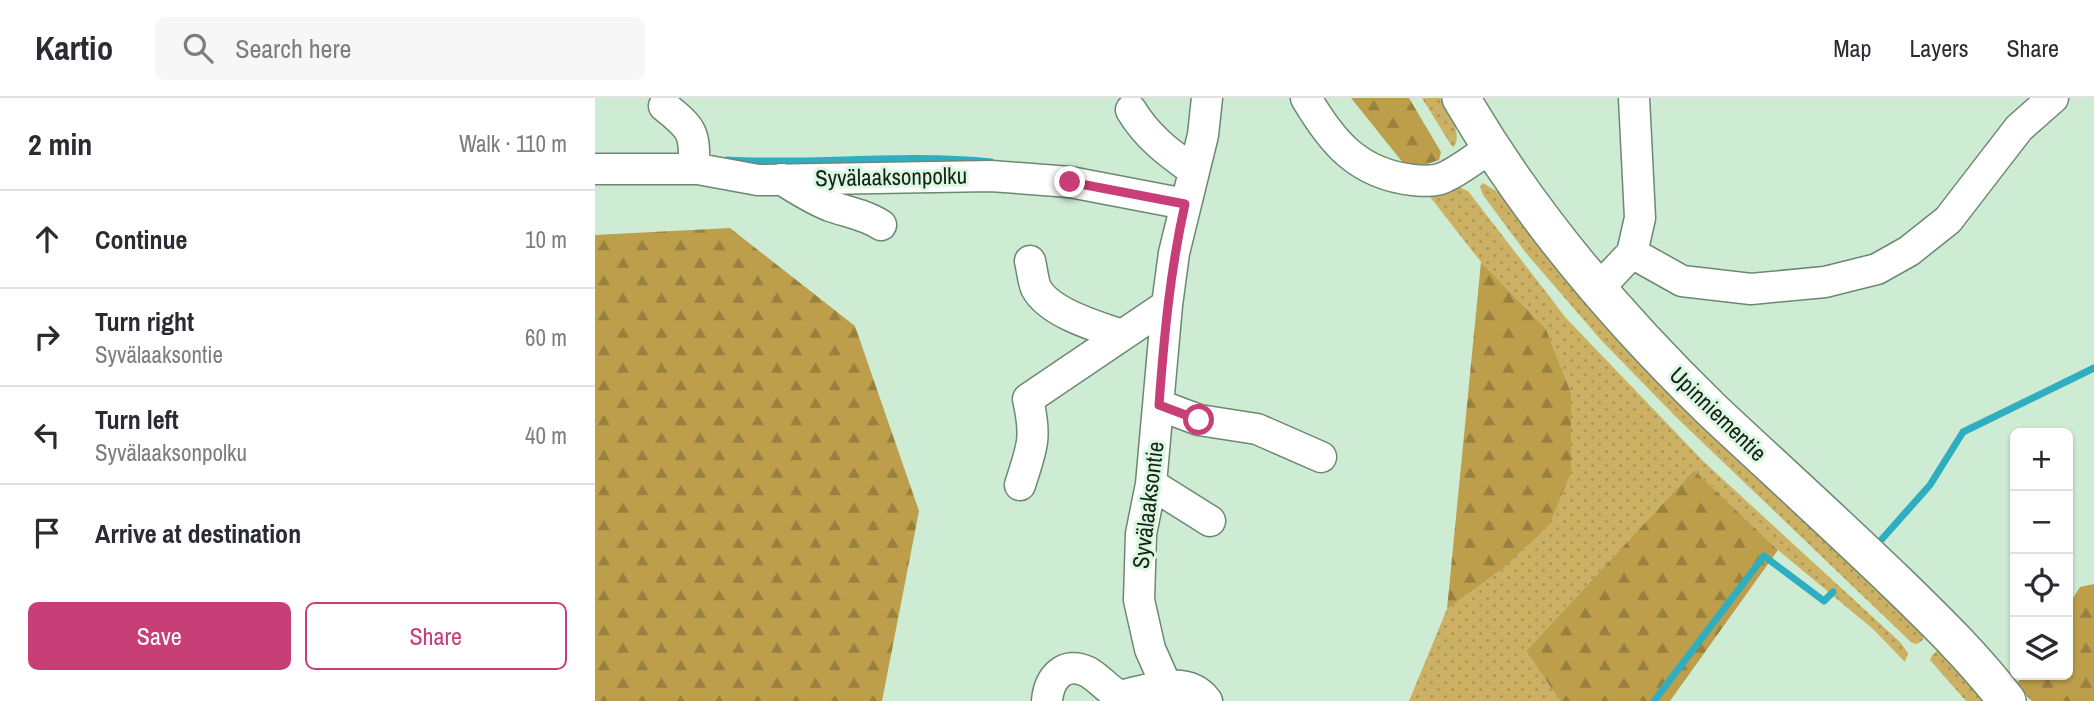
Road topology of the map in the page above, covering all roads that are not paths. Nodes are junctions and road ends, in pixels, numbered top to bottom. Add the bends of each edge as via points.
1 (1207, 98) edge
2 (1306, 98) edge
3 (1461, 98) edge
4 (1634, 98) edge
5 (2053, 98) edge
6 (664, 106) dead end
7 (1131, 110) dead end
8 (1490, 148) junction
9 (694, 169) junction
10 (595, 170) edge
11 (1194, 171) junction
12 (780, 179) junction
13 (1185, 204) junction
14 (881, 225) dead end
15 (1632, 253) junction
16 (1030, 261) dead end
17 (1597, 290) junction
18 (1167, 305) junction
19 (1122, 335) junction
20 (1159, 405) junction
21 (1321, 457) dead end
22 (1151, 484) junction
23 (1020, 485) dead end
24 (1210, 521) dead end
25 (1170, 694) edge
26 (1047, 701) edge
27 (1207, 701) edge
28 (2007, 701) edge

1 - 11 street, Syvälaaksontie
2 - 8 street via 1325,129 1347,152 1378,173 1423,181 1443,178
3 - 8 main road, Upinniementie
4 - 15 street via 1640,218
5 - 15 street via 2019,128 1948,220 1877,269 1825,282 1751,289 1682,281
6 - 9 street via 690,129 695,143
7 - 11 street via 1161,148
8 - 17 main road, Upinniementie
9 - 10 street, Syvälaaksonpolku
9 - 12 street, Syvälaaksonpolku via 758,180
11 - 13 street, Syvälaaksontie
12 - 13 street, Syvälaaksonpolku via 991,176 1070,182
12 - 14 street via 813,198
13 - 18 street, Syvälaaksontie
15 - 17 street
16 - 19 street via 1036,289 1054,306 1080,321
17 - 28 main road, Upinniementie via 1713,410 1943,628
18 - 19 street
18 - 20 street, Syvälaaksontie
19 - 23 street via 1028,399 1034,423 1033,449
20 - 21 street via 1199,420 1257,429
20 - 22 street, Syvälaaksontie
22 - 24 street
22 - 25 street, Syvälaaksontie via 1140,534 1139,600 1150,649
25 - 26 street via 1119,696 1086,671 1071,668 1054,678
25 - 27 street via 1184,685 1200,691

